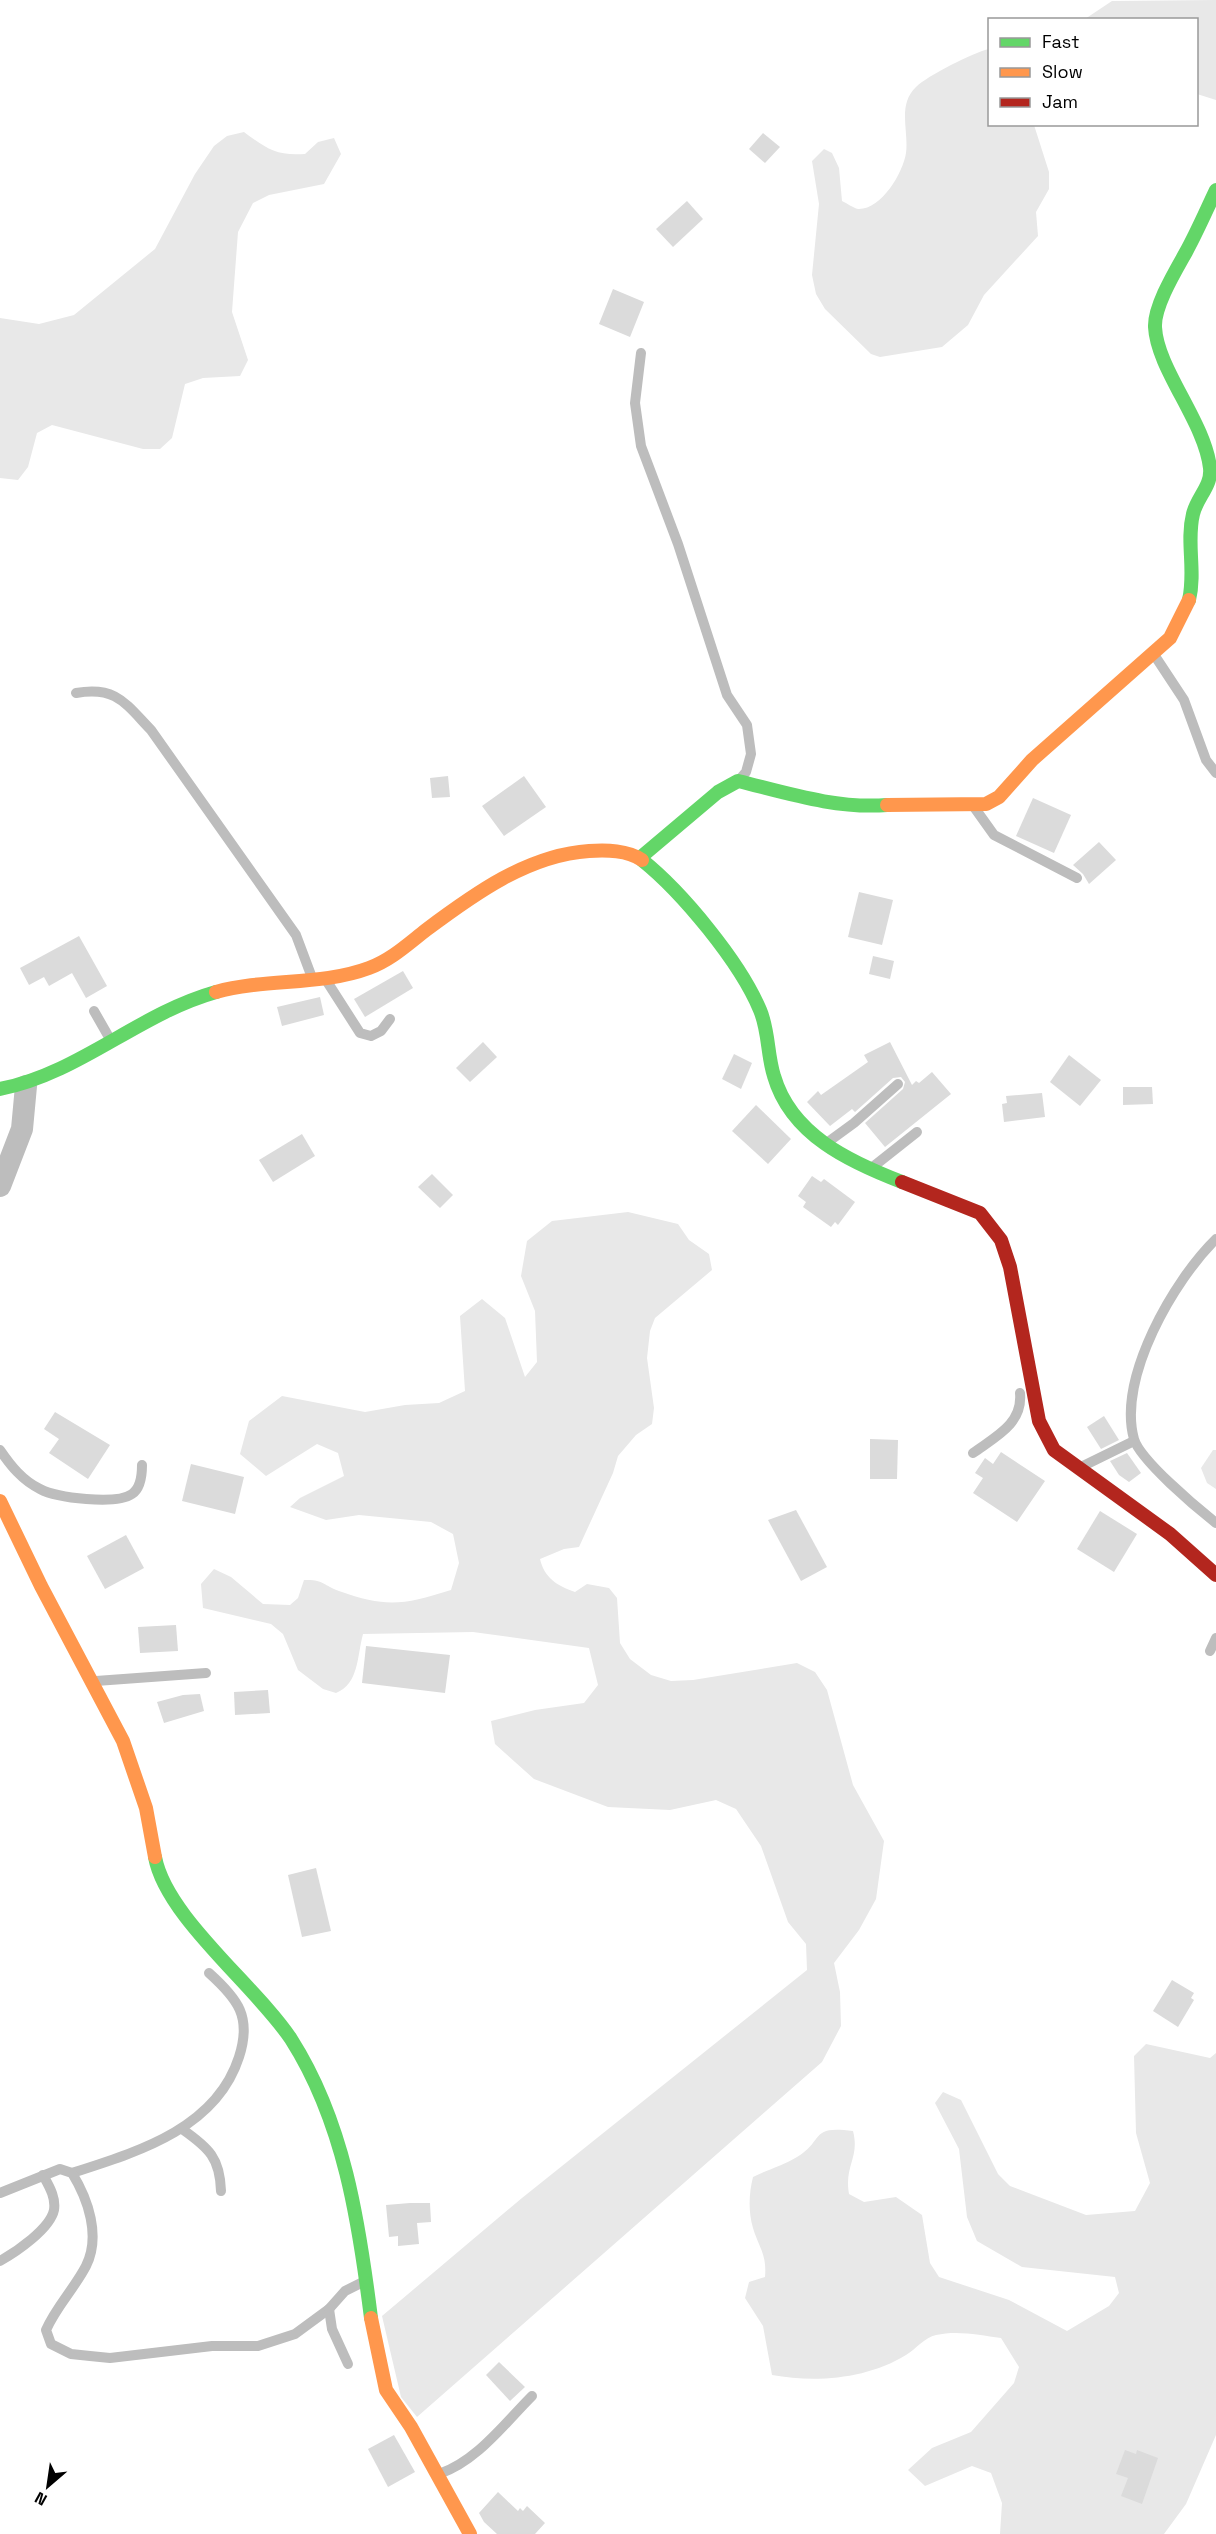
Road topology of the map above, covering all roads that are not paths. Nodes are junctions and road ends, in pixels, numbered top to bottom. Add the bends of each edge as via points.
1 (1216, 190) edge
2 (641, 353) dead end
3 (1153, 653) junction
4 (76, 693) dead end
5 (1216, 773) edge
6 (738, 781) junction
7 (972, 804) junction
8 (641, 857) junction
9 (1077, 878) dead end
10 (318, 978) junction
11 (94, 1011) dead end
12 (390, 1018) dead end
13 (112, 1042) junction
14 (898, 1084) dead end
15 (26, 1086) junction
16 (0, 1089) edge
17 (918, 1132) dead end
18 (822, 1143) junction
19 (871, 1168) junction
20 (0, 1186) edge
21 (1216, 1239) edge
22 (1018, 1305) junction
23 (1134, 1441) junction
24 (0, 1450) edge
25 (973, 1453) dead end
26 (142, 1465) dead end
27 (1077, 1469) junction
28 (0, 1502) edge
29 (1216, 1523) edge
30 (1216, 1575) edge
31 (1216, 1638) edge
32 (1210, 1651) dead end
33 (206, 1673) dead end
34 (93, 1681) junction
35 (209, 1974) dead end
36 (182, 2129) junction
37 (72, 2173) junction
38 (43, 2175) junction
39 (221, 2191) dead end
40 (0, 2193) edge
41 (0, 2261) edge
42 (366, 2280) junction
43 (329, 2309) junction
44 (348, 2364) dead end
45 (532, 2396) dead end
46 (436, 2475) junction
47 (470, 2534) edge

1 - 3 street via 1172,273 1155,326 1161,350 1198,429 1210,468 1208,486 1193,511 1189,534 1190,598 1170,638
2 - 6 lane via 635,403 641,446 727,695 747,725 751,754 747,772
3 - 5 lane via 1184,700 1206,760
3 - 7 street via 1032,760 999,797 986,804
4 - 10 lane via 107,691 151,730 296,935
6 - 7 street via 817,801 864,807
6 - 8 street via 718,792
7 - 9 lane via 994,835
8 - 10 street via 611,850 582,850 516,872 458,906 388,959 369,969
8 - 18 street via 706,923 751,993 762,1015 780,1093 793,1115
10 - 12 lane via 360,1033 371,1036 381,1031
10 - 13 street via 227,989 194,999
11 - 13 lane
13 - 15 street
14 - 18 lane via 831,1141
15 - 16 street
15 - 20 street via 22,1129
17 - 19 lane
18 - 19 street
19 - 22 street via 980,1214 1001,1240
21 - 23 lane via 1177,1289 1146,1342 1131,1419
22 - 25 lane via 1021,1403 1017,1417
22 - 27 street via 1039,1421 1054,1450
23 - 27 lane
23 - 29 lane via 1176,1490
24 - 26 lane via 11,1466 42,1490 75,1497 105,1500 134,1494 142,1479
27 - 30 street via 1170,1534
28 - 34 street
31 - 32 lane
33 - 34 lane
34 - 42 street via 126,1752 146,1808 164,1885 290,2038 318,2090 344,2163 360,2231
35 - 36 lane via 233,1995 244,2019 244,2043 234,2075 209,2107
36 - 37 lane via 153,2145
36 - 39 lane via 208,2150 220,2168
37 - 38 lane via 60,2169
37 - 43 lane via 90,2209 92,2240 87,2265 46,2330 51,2344 71,2354 110,2358 212,2346 258,2346 295,2334
38 - 40 lane
38 - 41 lane via 53,2193 54,2212 41,2231
42 - 43 lane via 345,2291
42 - 46 street via 386,2390
43 - 44 lane via 332,2329
45 - 46 lane via 458,2468
46 - 47 street

